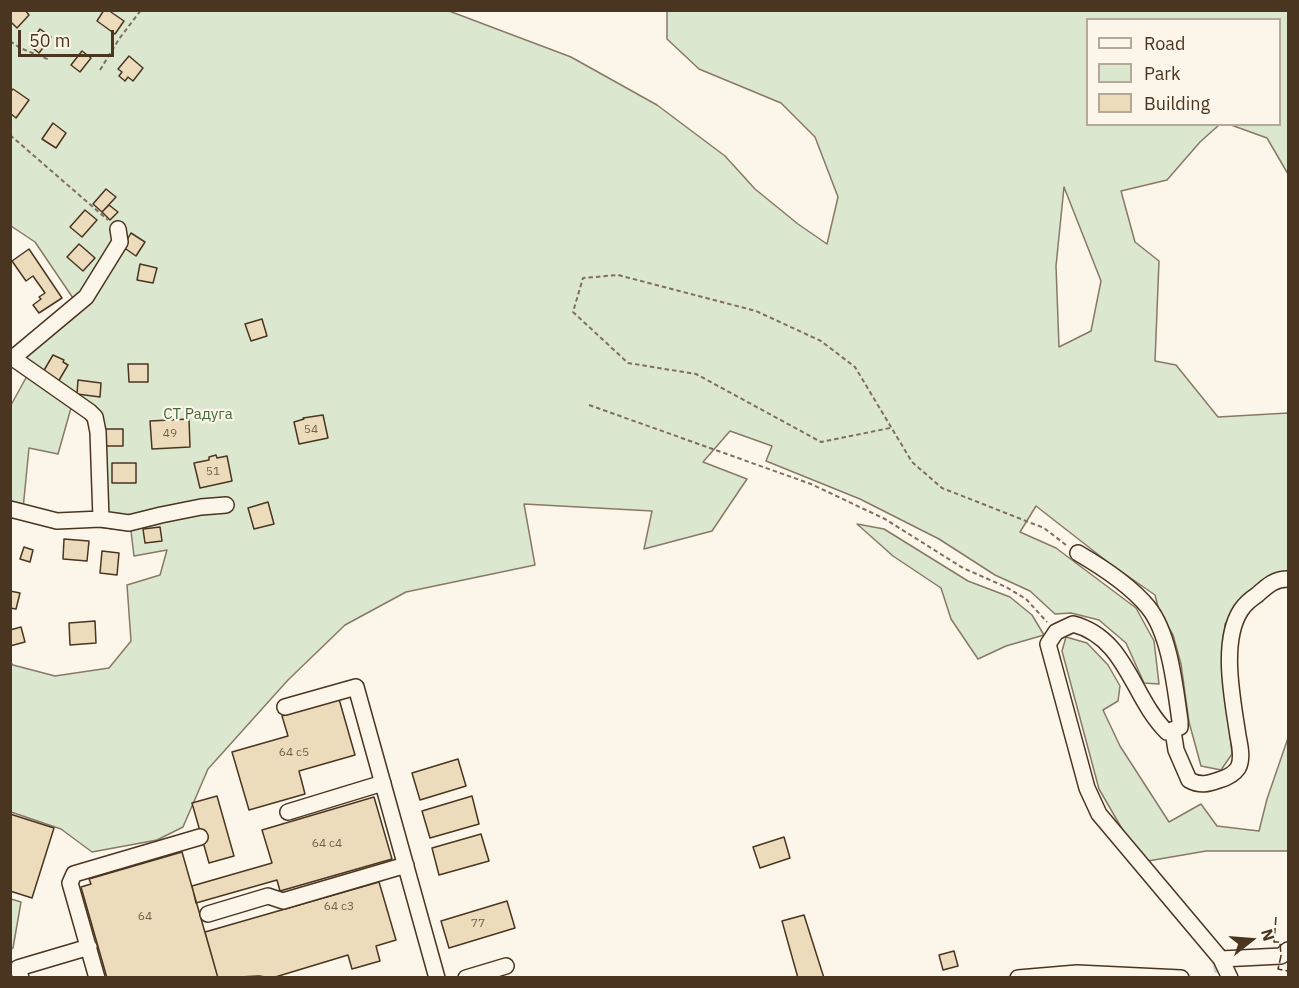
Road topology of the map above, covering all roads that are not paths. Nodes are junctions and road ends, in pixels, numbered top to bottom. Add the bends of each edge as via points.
1 (118, 229) road end
2 (12, 357) edge
3 (226, 505) dead end
4 (10, 509) edge
5 (101, 519) junction
6 (1078, 553) road end
7 (1288, 579) edge
8 (285, 707) dead end
9 (1173, 731) junction
10 (383, 783) junction
11 (288, 812) dead end
12 (200, 837) dead end
13 (406, 865) junction
14 (208, 914) dead end
15 (89, 947) junction
16 (1288, 950) edge
17 (1221, 959) junction
18 (506, 966) dead end
19 (94, 977) edge
20 (21, 978) edge
21 (437, 978) edge
22 (466, 978) edge
23 (1018, 978) edge
24 (1181, 978) edge
25 (1230, 978) edge

1 - 2 street via 120,242 86,297
2 - 5 street via 95,417
3 - 5 street via 129,524
4 - 5 street via 57,521
6 - 9 street via 1124,585 1148,607 1156,621 1174,676 1180,728
7 - 9 street via 1271,583 1248,602 1234,627 1229,650 1241,755 1238,768 1227,778 1196,784 1189,780 1176,750
8 - 10 street via 356,687
9 - 17 street via 1167,732 1158,723 1122,661 1088,628 1073,624 1056,632 1048,644 1087,788 1099,814
10 - 11 street
10 - 13 street
12 - 15 street via 74,874 70,883
13 - 14 street via 283,901 268,896
13 - 21 street
15 - 19 street
15 - 20 street via 18,968
16 - 17 street via 1281,956
17 - 25 street
18 - 22 street
23 - 24 street via 1077,973

